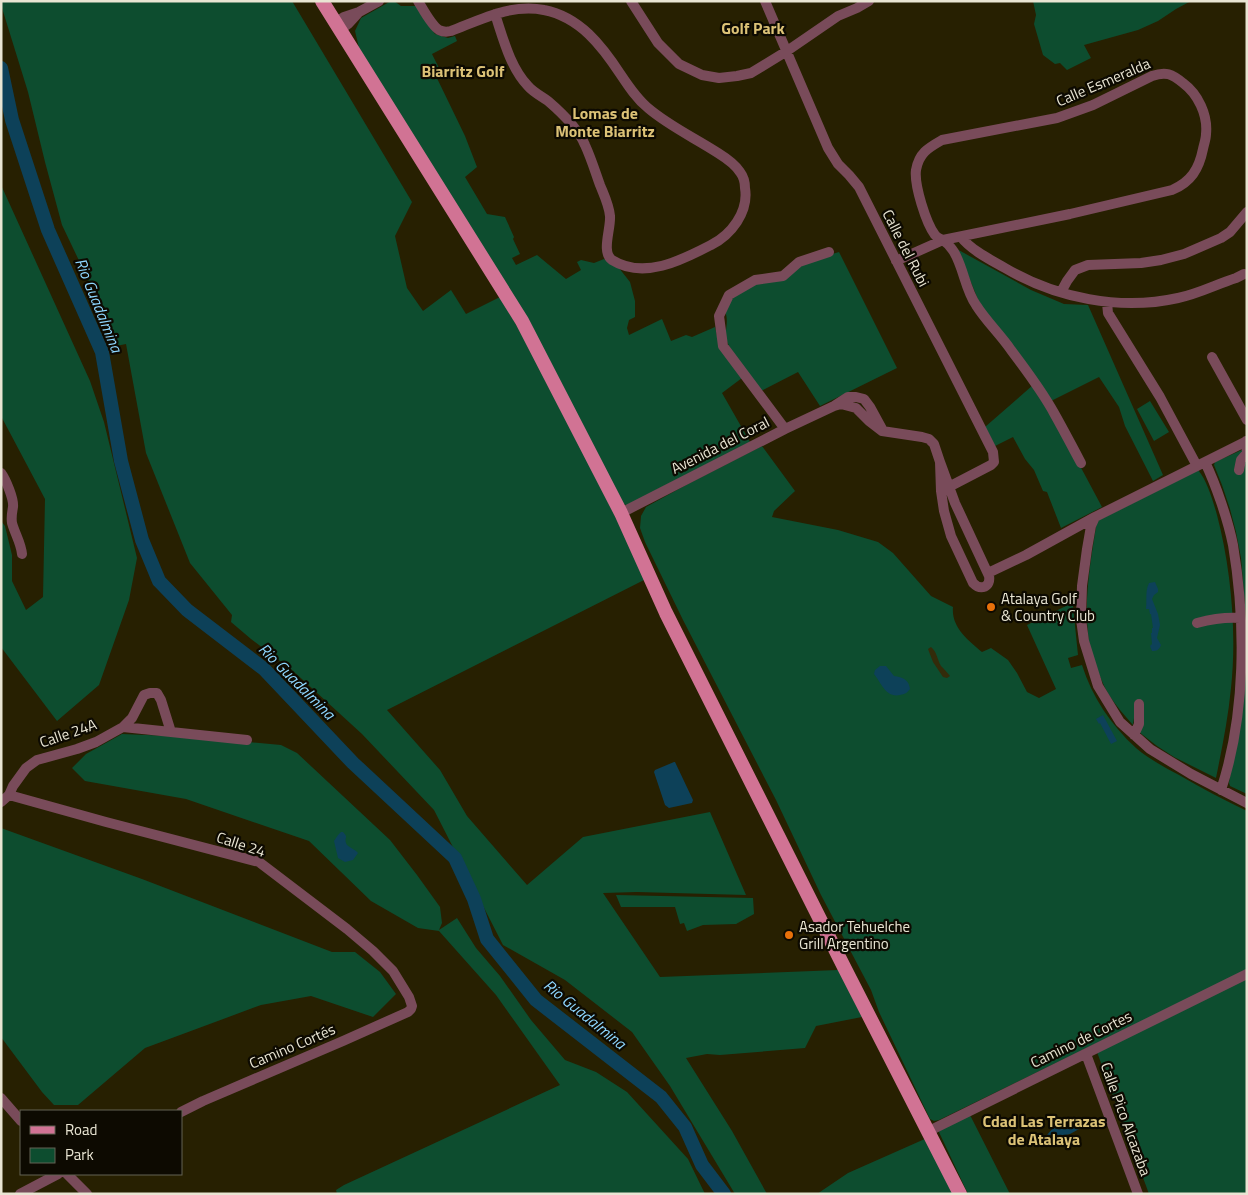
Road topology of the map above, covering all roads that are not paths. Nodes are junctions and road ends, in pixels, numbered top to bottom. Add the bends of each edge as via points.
1 (322, 1) edge
2 (379, 1) edge
3 (418, 1) edge
4 (631, 1) edge
5 (765, 1) edge
6 (869, 1) edge
7 (495, 14) junction
8 (338, 26) junction
9 (786, 51) junction
10 (1247, 212) edge
11 (961, 237) junction
12 (943, 240) junction
13 (829, 252) dead end
14 (896, 261) junction
15 (1246, 273) edge
16 (1061, 292) junction
17 (1107, 303) junction
18 (1212, 357) dead end
19 (1247, 420) edge
20 (785, 429) junction
21 (1246, 441) edge
22 (1081, 463) dead end
23 (1201, 464) junction
24 (1239, 470) dead end
25 (1, 473) edge
26 (945, 489) junction
27 (621, 513) junction
28 (1095, 517) junction
29 (22, 554) dead end
30 (988, 572) junction
31 (1240, 618) junction
32 (1197, 623) dead end
33 (1140, 704) dead end
34 (123, 727) junction
35 (171, 732) junction
36 (1134, 735) junction
37 (247, 740) dead end
38 (1221, 790) junction
39 (10, 795) junction
40 (1, 802) edge
41 (1247, 803) edge
42 (1247, 974) edge
43 (412, 1006) joint
44 (1086, 1054) junction
45 (1, 1098) edge
46 (182, 1112) edge
47 (20, 1120) edge
48 (929, 1131) junction
49 (56, 1175) edge
50 (68, 1175) edge
51 (20, 1194) edge
52 (87, 1194) edge
53 (960, 1194) edge
54 (1138, 1194) edge

1 - 8 main road
2 - 8 street via 359,12 348,24
3 - 7 street via 434,26 445,32
4 - 9 street via 665,50 679,64 702,75 719,78 751,73
5 - 9 street, Calle del Rubi
6 - 9 street via 838,16
7 - 7 street via 516,70 528,86 577,130 584,142 609,210 607,253 610,258 633,268 665,266 715,243 729,232 744,208 746,189 734,164 648,108 635,96 595,40 578,25 543,10 523,8
8 - 27 main road via 522,321
9 - 14 street, Calle del Rubi via 828,148 858,187
10 - 16 street via 1230,232 1184,254 1141,263 1088,265 1075,270
11 - 12 street, Calle Esmeralda
11 - 12 street, Calle Esmeralda via 1172,190 1187,182 1196,171 1206,133 1206,120 1197,97 1175,76 1159,73 1058,118 942,140 922,154 916,180 929,223 936,237
11 - 16 street via 984,256 1021,278
12 - 14 street, Calle Esmeralda
12 - 22 street via 956,255 975,304 1038,388
13 - 20 street via 799,262 783,276 755,280 729,295 720,316 723,346
14 - 26 street, Calle del Rubi via 992,452 994,462 988,467
15 - 17 street via 1179,298 1140,304
16 - 17 street
17 - 23 street via 1108,313
18 - 19 street
20 - 26 street, Avenida del Coral via 834,406 841,404 856,408 882,431 929,439 940,462
20 - 27 street, Avenida del Coral
21 - 23 street
21 - 24 street via 1246,453
23 - 28 street
23 - 31 street via 1210,473 1232,544
25 - 29 street via 12,497 12,521
26 - 30 street
26 - 30 street via 944,511 951,536 975,586 986,586 990,581
27 - 48 main road via 666,613
28 - 30 street
28 - 36 street via 1082,586 1084,640 1098,686 1120,722
31 - 32 street via 1226,617
31 - 38 street via 1242,663 1236,722
33 - 36 street via 1139,724
34 - 35 street
34 - 35 street, Calle 24A via 132,718 144,695 150,693 157,694 161,700
34 - 39 street, Calle 24A via 96,742 37,760 26,768
35 - 37 street
36 - 38 street via 1150,749
38 - 41 street
39 - 40 street
39 - 43 street, Calle 24 via 259,862 374,951 393,971
42 - 44 street, Camino de Cortes
43 - 46 street, Camino Cortés via 408,1012 345,1045
44 - 48 street, Camino de Cortes
44 - 54 street, Calle Pico Alcazaba
45 - 47 street
48 - 53 main road
49 - 51 street
50 - 52 street

